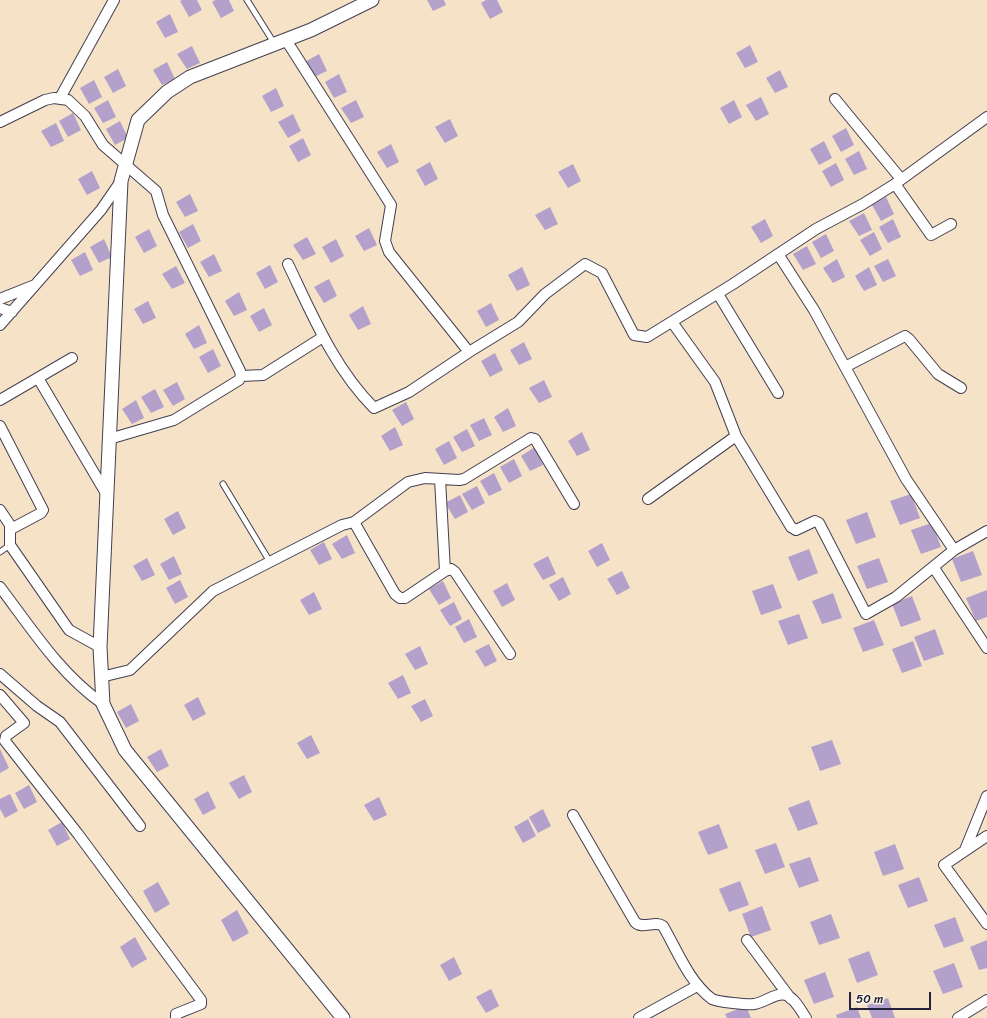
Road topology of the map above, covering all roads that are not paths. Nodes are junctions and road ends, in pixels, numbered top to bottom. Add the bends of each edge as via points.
1 (114, 0) edge
2 (247, 0) edge
3 (372, 0) edge
4 (280, 42) junction
5 (60, 98) junction
6 (835, 99) dead end
7 (987, 117) edge
8 (0, 122) edge
9 (126, 163) junction
10 (121, 181) junction
11 (898, 182) junction
12 (951, 224) dead end
13 (778, 254) junction
14 (288, 264) dead end
15 (36, 284) junction
16 (718, 294) junction
17 (0, 299) edge
18 (0, 308) edge
19 (12, 312) junction
20 (672, 322) junction
21 (0, 325) edge
22 (323, 337) junction
23 (469, 352) junction
24 (72, 358) dead end
25 (845, 367) junction
26 (241, 376) junction
27 (38, 378) junction
28 (961, 388) dead end
29 (778, 393) dead end
30 (0, 400) edge
31 (0, 426) edge
32 (736, 436) junction
33 (109, 439) junction
34 (440, 479) junction
35 (223, 484) dead end
36 (106, 495) junction
37 (648, 499) dead end
38 (574, 504) dead end
39 (0, 510) edge
40 (354, 522) junction
41 (11, 529) junction
42 (987, 531) edge
43 (10, 545) junction
44 (954, 550) junction
45 (0, 552) edge
46 (270, 562) junction
47 (934, 568) junction
48 (445, 571) junction
49 (0, 587) edge
50 (100, 647) junction
51 (987, 648) edge
52 (510, 654) dead end
53 (0, 675) edge
54 (101, 677) junction
55 (0, 695) edge
56 (103, 704) junction
57 (987, 796) edge
58 (573, 815) dead end
59 (140, 826) dead end
60 (987, 836) edge
61 (965, 850) junction
62 (987, 924) edge
63 (747, 940) dead end
64 (697, 986) junction
65 (792, 999) junction
66 (987, 1000) edge
67 (176, 1018) edge
68 (343, 1018) edge
69 (639, 1018) edge
70 (806, 1018) edge
71 (958, 1018) edge

1 - 5 street
2 - 4 lane
3 - 4 street
4 - 9 street via 190,77 168,92 138,120
4 - 23 street via 391,205 385,240 389,252
5 - 8 street via 46,100
5 - 9 street via 68,100 77,108 100,141
6 - 11 street
7 - 11 street
9 - 10 street
9 - 26 street via 156,190 163,215
10 - 15 street via 101,210
10 - 33 street
11 - 12 street via 931,235
11 - 13 street via 863,204 816,228
13 - 16 street
13 - 25 street via 814,310
14 - 22 street
15 - 17 street
15 - 19 street
16 - 20 street
16 - 29 street
18 - 19 street
19 - 21 street
20 - 23 street via 647,337 634,334 602,273 585,264 545,294 518,322
20 - 32 street via 715,382
22 - 23 street via 361,395 374,408 409,392
22 - 26 street via 263,375
24 - 27 street
25 - 28 street via 905,336 938,374
25 - 44 street via 906,479
26 - 33 street via 239,380 181,417
27 - 30 street
27 - 36 street
31 - 41 street via 43,510
32 - 37 street
32 - 47 street via 793,530 815,521 819,523 866,614 896,597
33 - 36 street
34 - 38 street via 464,479 526,440 535,439
34 - 40 street via 417,479 408,482
34 - 48 street
35 - 46 lane
36 - 50 street
39 - 41 street
40 - 46 street via 342,525
40 - 48 street via 395,594 400,598 405,598
41 - 43 street
42 - 44 street
43 - 45 lane
43 - 50 street via 69,630
44 - 47 street
46 - 54 street via 213,591 130,670
47 - 51 street
48 - 52 street via 451,569 456,572
49 - 56 street via 46,649 74,681 82,690
50 - 54 street
53 - 59 street via 60,722
54 - 56 street
55 - 67 street via 24,723 6,736 5,741 78,834 201,1000 201,1004 176,1014
56 - 68 street via 124,750
57 - 61 street
58 - 64 street via 635,922 640,926 660,923 664,926
60 - 61 street
61 - 62 street via 946,863 944,868
63 - 65 street
64 - 65 street via 713,999 722,1002 753,1005 778,995
64 - 69 street
65 - 70 street
66 - 71 street

